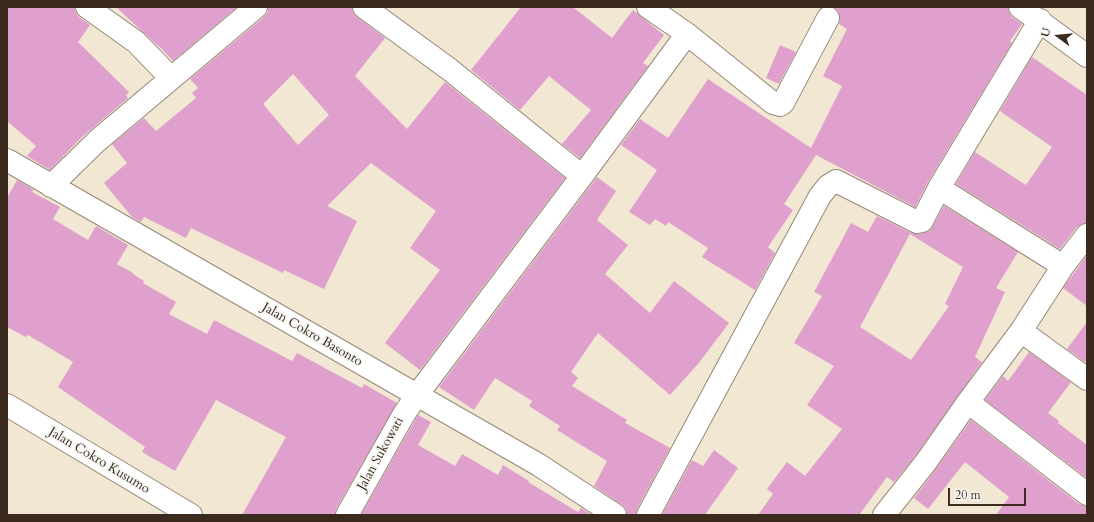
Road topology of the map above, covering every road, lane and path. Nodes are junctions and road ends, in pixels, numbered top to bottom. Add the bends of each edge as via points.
1 (87, 7) edge
2 (256, 7) edge
3 (364, 7) edge
4 (648, 7) edge
5 (1020, 7) edge
6 (828, 18) dead end
7 (1040, 20) junction
8 (687, 34) junction
9 (1087, 56) edge
10 (171, 78) junction
11 (7, 160) edge
12 (582, 176) junction
13 (51, 186) junction
14 (939, 188) junction
15 (1087, 235) edge
16 (1063, 266) junction
17 (1021, 331) junction
18 (1087, 379) edge
19 (417, 395) junction
20 (968, 402) junction
21 (7, 405) edge
22 (1087, 494) edge
23 (191, 515) edge
24 (347, 515) edge
25 (614, 515) edge
26 (648, 515) edge
27 (884, 515) edge

1 - 10 street via 136,42
2 - 10 street
3 - 12 street via 449,69
4 - 8 street
5 - 7 street
6 - 8 street via 780,105 773,103
7 - 9 street
7 - 14 street
8 - 12 street, Jalan Sukowati
10 - 13 street via 97,141
11 - 13 street, Jalan Cokro Basonto
12 - 19 street, Jalan Sukowati
13 - 19 street, Jalan Cokro Basonto
14 - 16 street
14 - 26 street via 922,221 917,222 836,181 828,186 820,196
15 - 16 street
16 - 17 street
17 - 18 street
17 - 20 street
19 - 24 street, Jalan Sukowati
19 - 25 street, Jalan Cokro Basonto via 539,465
20 - 22 street
20 - 27 street via 926,462
21 - 23 street, Jalan Cokro Kusumo

